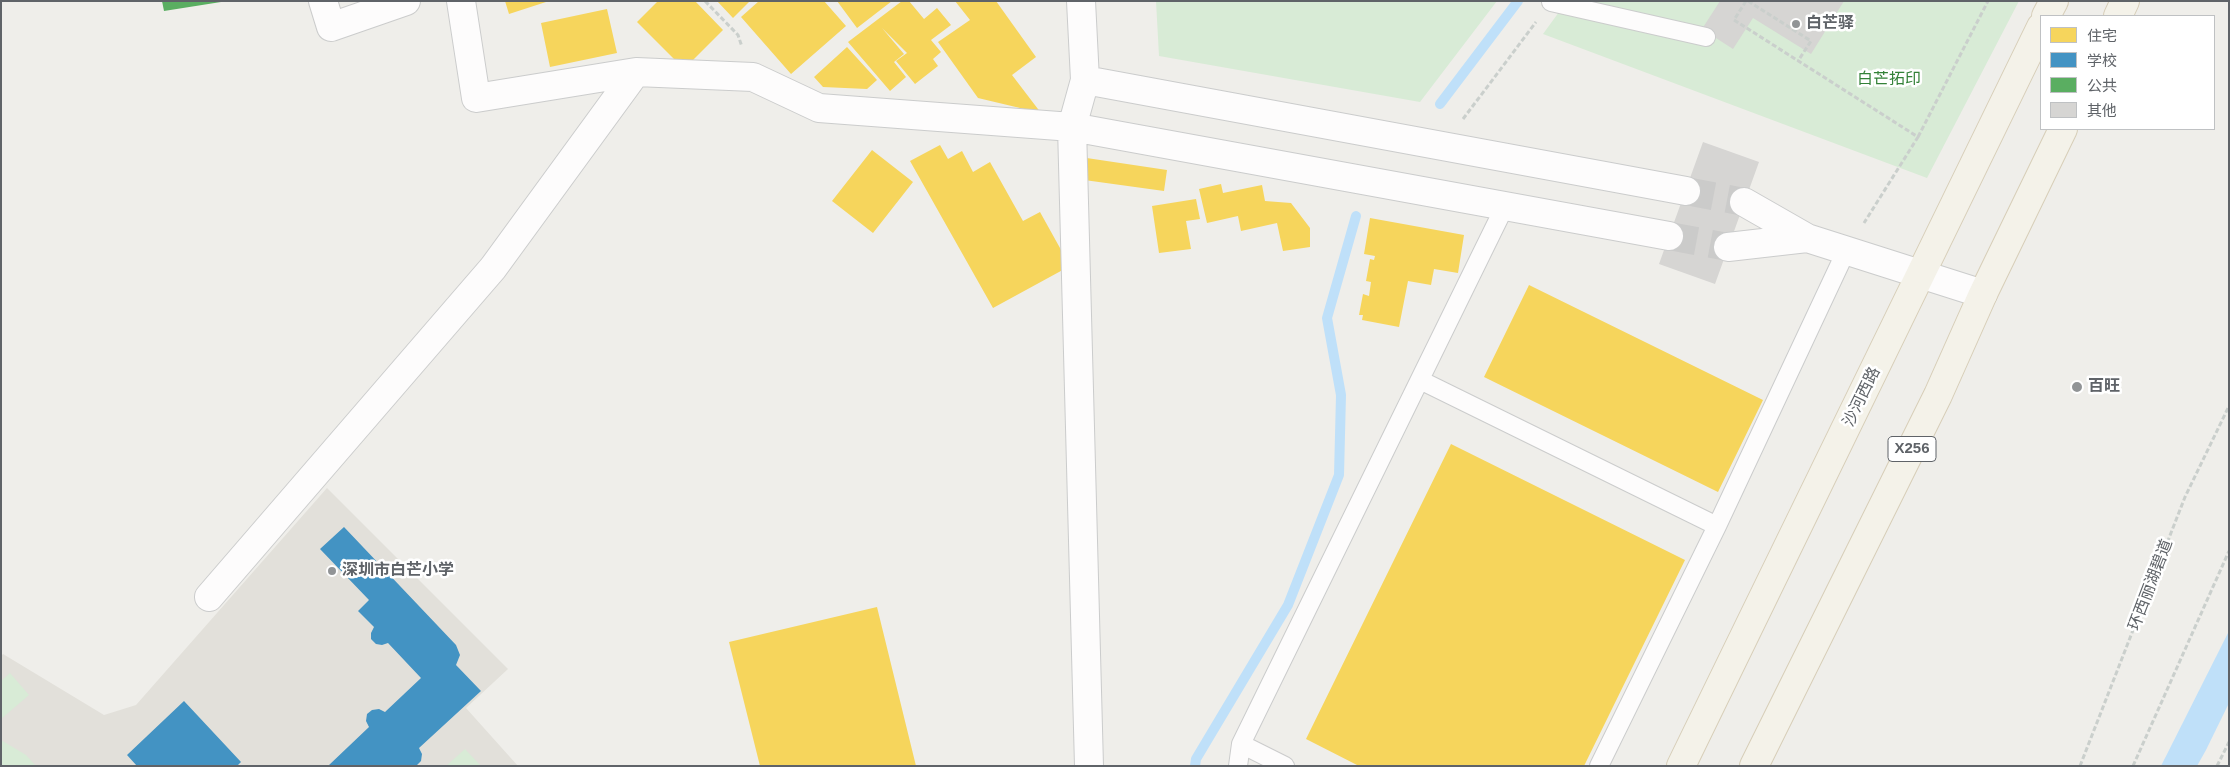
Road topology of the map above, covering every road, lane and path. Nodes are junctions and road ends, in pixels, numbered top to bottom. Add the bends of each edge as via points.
1 (323, 1) edge
2 (406, 1) edge
3 (461, 1) edge
4 (705, 1) edge
5 (1081, 1) edge
6 (1747, 1) edge
7 (1988, 1) edge
8 (2054, 1) edge
9 (2125, 1) edge
10 (1551, 2) edge
11 (2047, 15) edge
12 (2118, 15) edge
13 (2040, 29) edge
14 (1706, 37) dead end
15 (1798, 61) junction
16 (636, 72) junction
17 (753, 77) junction
18 (1085, 80) junction
19 (1072, 127) junction
20 (2063, 130) edge
21 (1918, 138) junction
22 (1442, 146) junction
23 (1686, 191) tunnel mouth
24 (1744, 202) tunnel mouth
25 (1505, 206) junction
26 (1669, 236) tunnel mouth
27 (1807, 238) junction
28 (1728, 247) tunnel mouth
29 (1847, 249) junction
30 (1922, 274) junction
31 (1983, 294) junction
32 (1420, 380) junction
33 (2229, 406) edge
34 (1717, 526) junction
35 (2229, 551) edge
36 (209, 597) dead end
37 (2229, 742) edge
38 (1241, 744) junction
39 (1089, 766) edge
40 (1238, 766) edge
41 (1285, 766) edge
42 (1599, 766) edge
43 (1681, 766) edge
44 (1754, 766) edge
45 (2080, 766) edge
46 (2132, 766) edge
47 (2217, 766) edge

1 - 2 street via 331,27
3 - 16 street via 476,98
4 - 17 path via 738,35
5 - 18 street
6 - 15 path via 1734,20
6 - 15 path via 1811,41
7 - 21 path
8 - 11 main road
9 - 12 main road
10 - 14 lane
10 - 22 path
13 - 30 main road, 沙河西路
15 - 21 path
16 - 17 street
16 - 36 street via 493,268
17 - 19 street via 819,108
18 - 19 street
18 - 22 street
19 - 25 street
19 - 39 street
20 - 31 main road, X256
21 - 29 path
22 - 23 street
24 - 27 street
25 - 26 street
25 - 32 lane
27 - 28 street
27 - 29 street
29 - 30 street
29 - 34 lane
30 - 31 street
30 - 43 main road, 沙河西路
31 - 44 main road, X256 via 1938,395
32 - 34 lane
32 - 38 lane
33 - 45 path, 环西丽湖碧道 via 2185,497
34 - 42 lane
35 - 46 path
37 - 47 path
38 - 40 lane
38 - 41 lane

